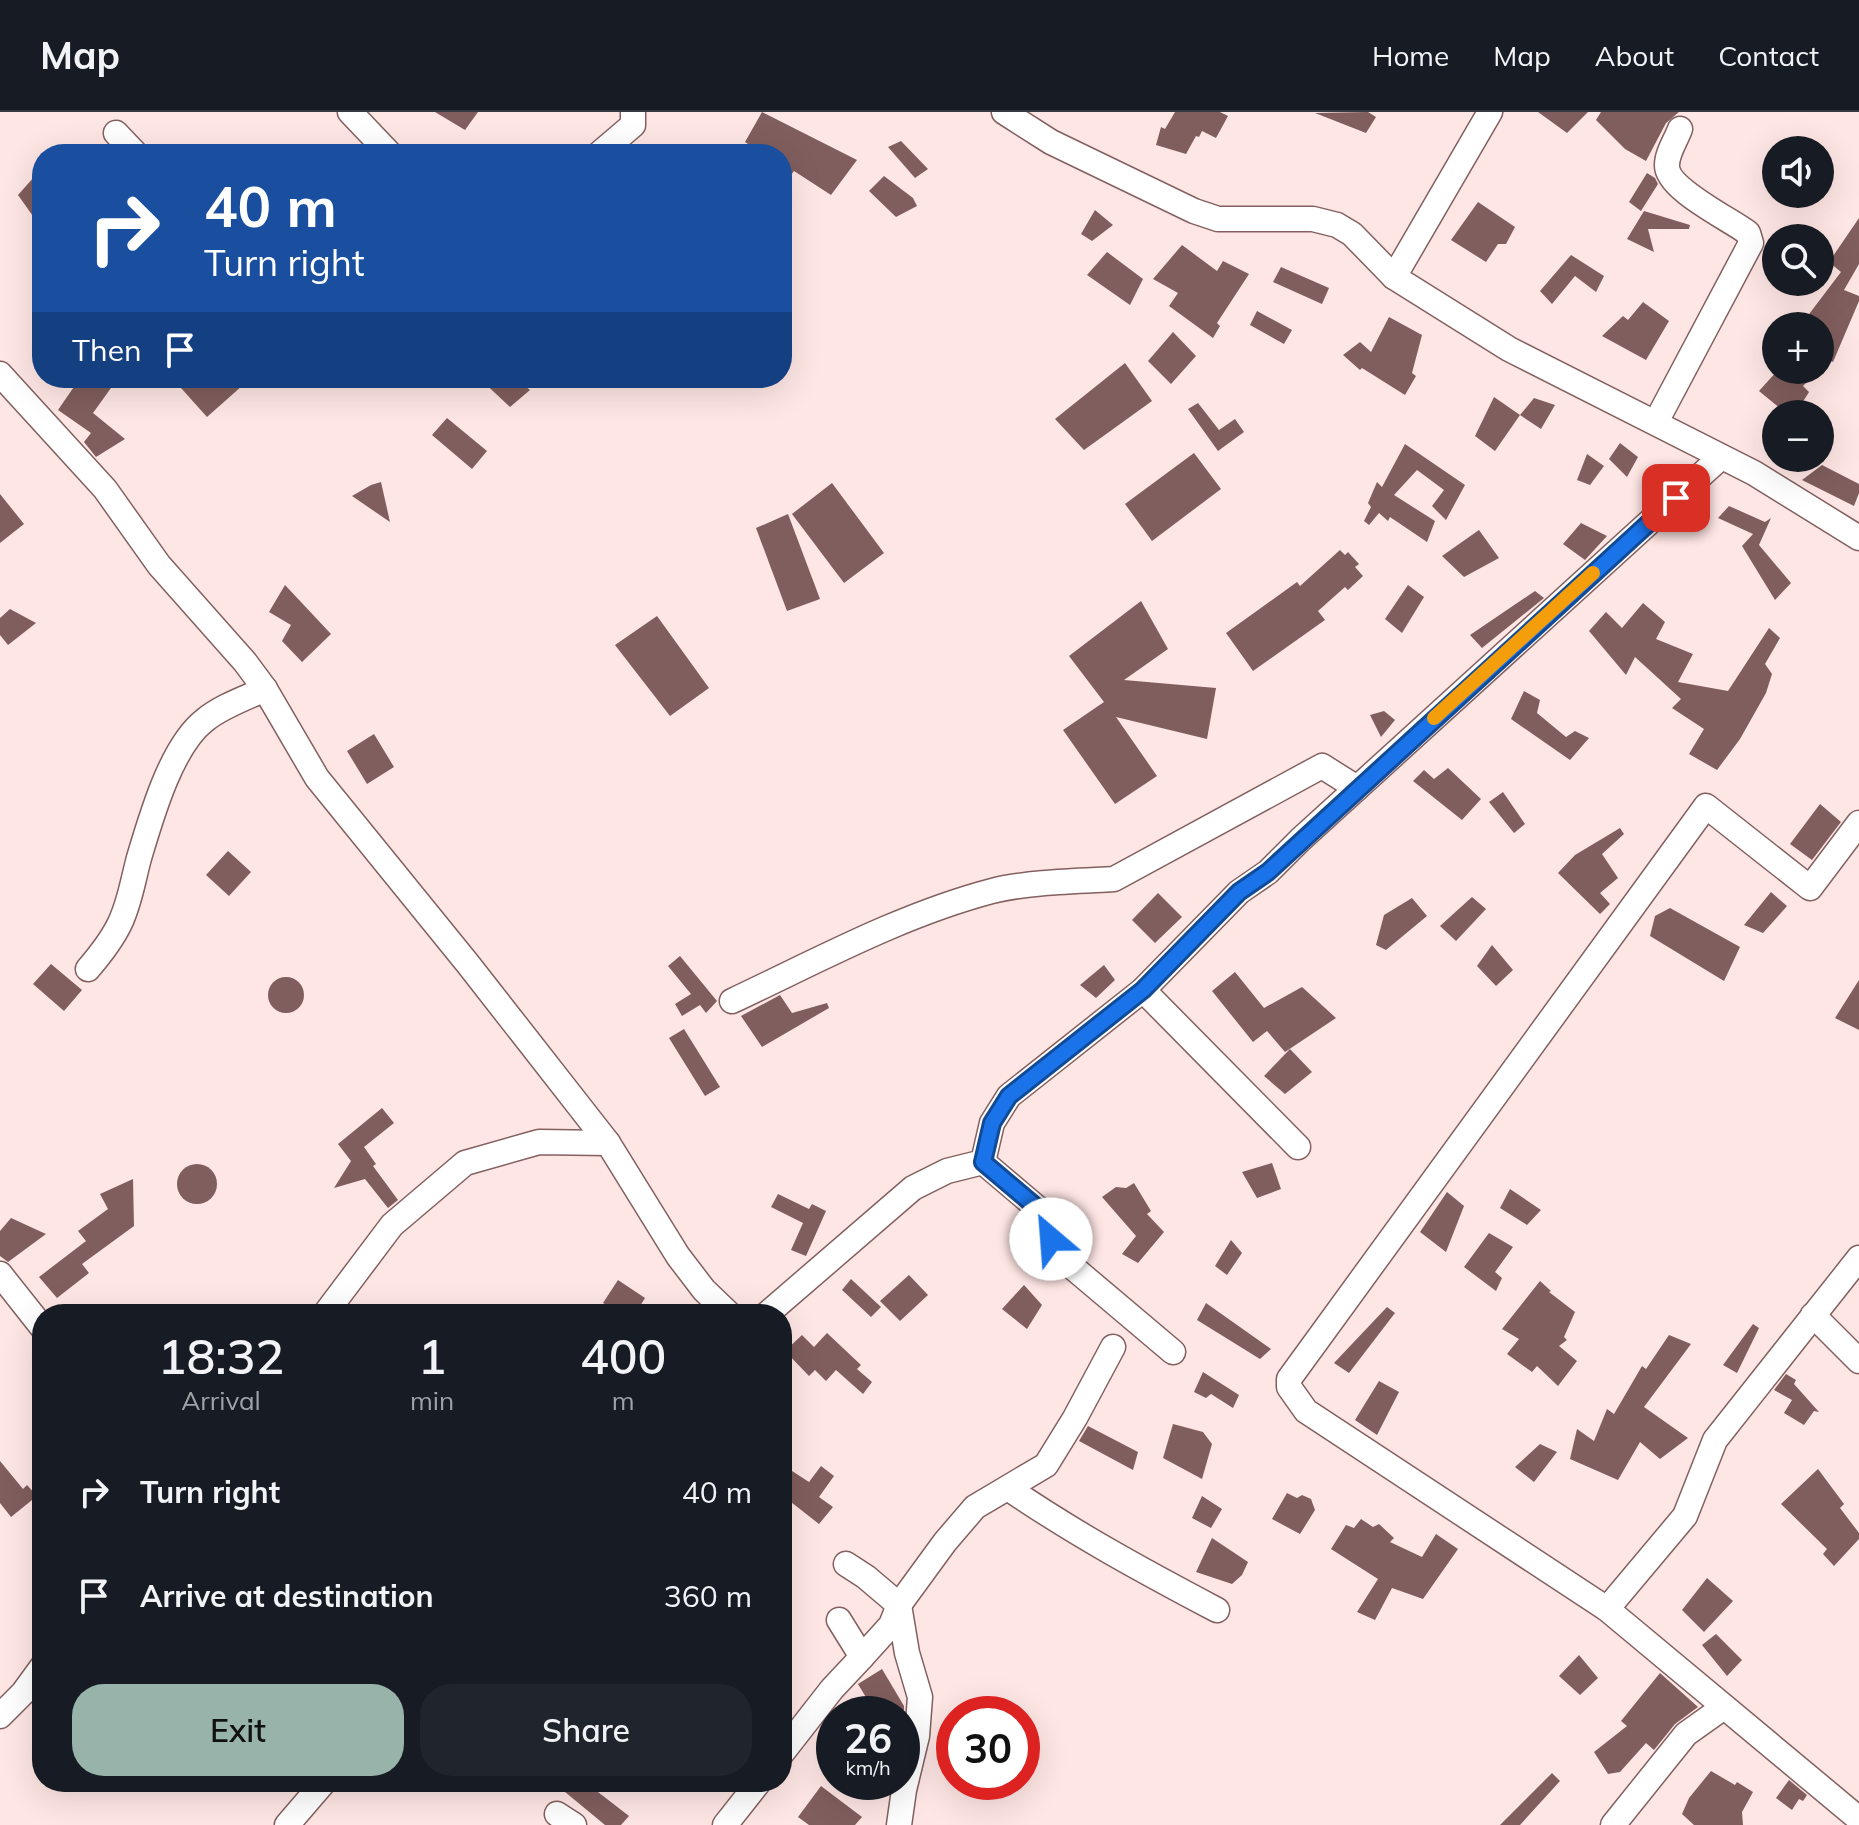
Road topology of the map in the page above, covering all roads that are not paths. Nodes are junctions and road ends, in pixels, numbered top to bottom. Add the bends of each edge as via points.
1 (350, 112) edge
2 (633, 112) edge
3 (1004, 112) edge
4 (1490, 112) edge
5 (1680, 129) dead end
6 (116, 133) dead end
7 (126, 144) edge
8 (380, 144) edge
9 (611, 144) edge
10 (1394, 277) junction
11 (0, 374) edge
12 (1656, 422) junction
13 (1721, 457) junction
14 (1859, 538) edge
15 (265, 689) junction
16 (1357, 788) junction
17 (1859, 823) edge
18 (88, 969) dead end
19 (1143, 990) junction
20 (732, 1001) dead end
21 (608, 1143) junction
22 (1298, 1147) dead end
23 (983, 1162) junction
24 (1859, 1258) edge
25 (0, 1274) edge
26 (333, 1304) edge
27 (719, 1304) edge
28 (779, 1304) edge
29 (32, 1314) edge
30 (1813, 1315) junction
31 (1113, 1347) dead end
32 (1173, 1352) dead end
33 (1859, 1361) edge
34 (1008, 1488) junction
35 (846, 1564) dead end
36 (899, 1605) junction
37 (1607, 1609) junction
38 (1217, 1610) dead end
39 (839, 1620) dead end
40 (862, 1657) junction
41 (32, 1681) edge
42 (1724, 1707) junction
43 (0, 1716) edge
44 (792, 1740) edge
45 (315, 1792) edge
46 (751, 1792) edge
47 (1859, 1819) edge
48 (287, 1825) edge
49 (725, 1825) edge
50 (899, 1825) edge
51 (1613, 1825) edge

1 - 8 street
2 - 9 street via 633,125
3 - 10 street via 1051,142 1194,211 1218,219 1313,219 1337,225
4 - 10 street
5 - 12 street via 1666,167 1669,175 1688,194 1748,233 1751,243
6 - 7 street
10 - 12 street via 1509,349
11 - 15 street via 105,489 151,554
12 - 13 street
13 - 14 street
13 - 16 street
15 - 18 street via 206,718 191,733 164,786 121,922
15 - 21 street via 317,778
16 - 19 street via 1268,872 1239,892
16 - 20 street via 1322,766 1114,879 994,890 886,928
17 - 37 street via 1810,888 1706,806 1289,1379 1306,1411
19 - 22 street
19 - 23 street via 1009,1096 992,1123
21 - 26 street via 539,1142 465,1163 392,1225
21 - 27 street via 678,1256
23 - 28 street via 947,1171 913,1188
23 - 32 street via 1042,1212 1051,1239 1070,1265
24 - 30 street
25 - 29 street
30 - 33 street
30 - 37 street via 1715,1440 1685,1516
31 - 34 street via 1046,1465
34 - 36 street via 975,1507
34 - 38 street via 1097,1545
35 - 36 street
36 - 40 street via 891,1625
36 - 50 street via 920,1697
37 - 42 street
39 - 40 street
40 - 44 street
41 - 43 street
42 - 47 street
42 - 51 street via 1686,1734
45 - 48 street
46 - 49 street

